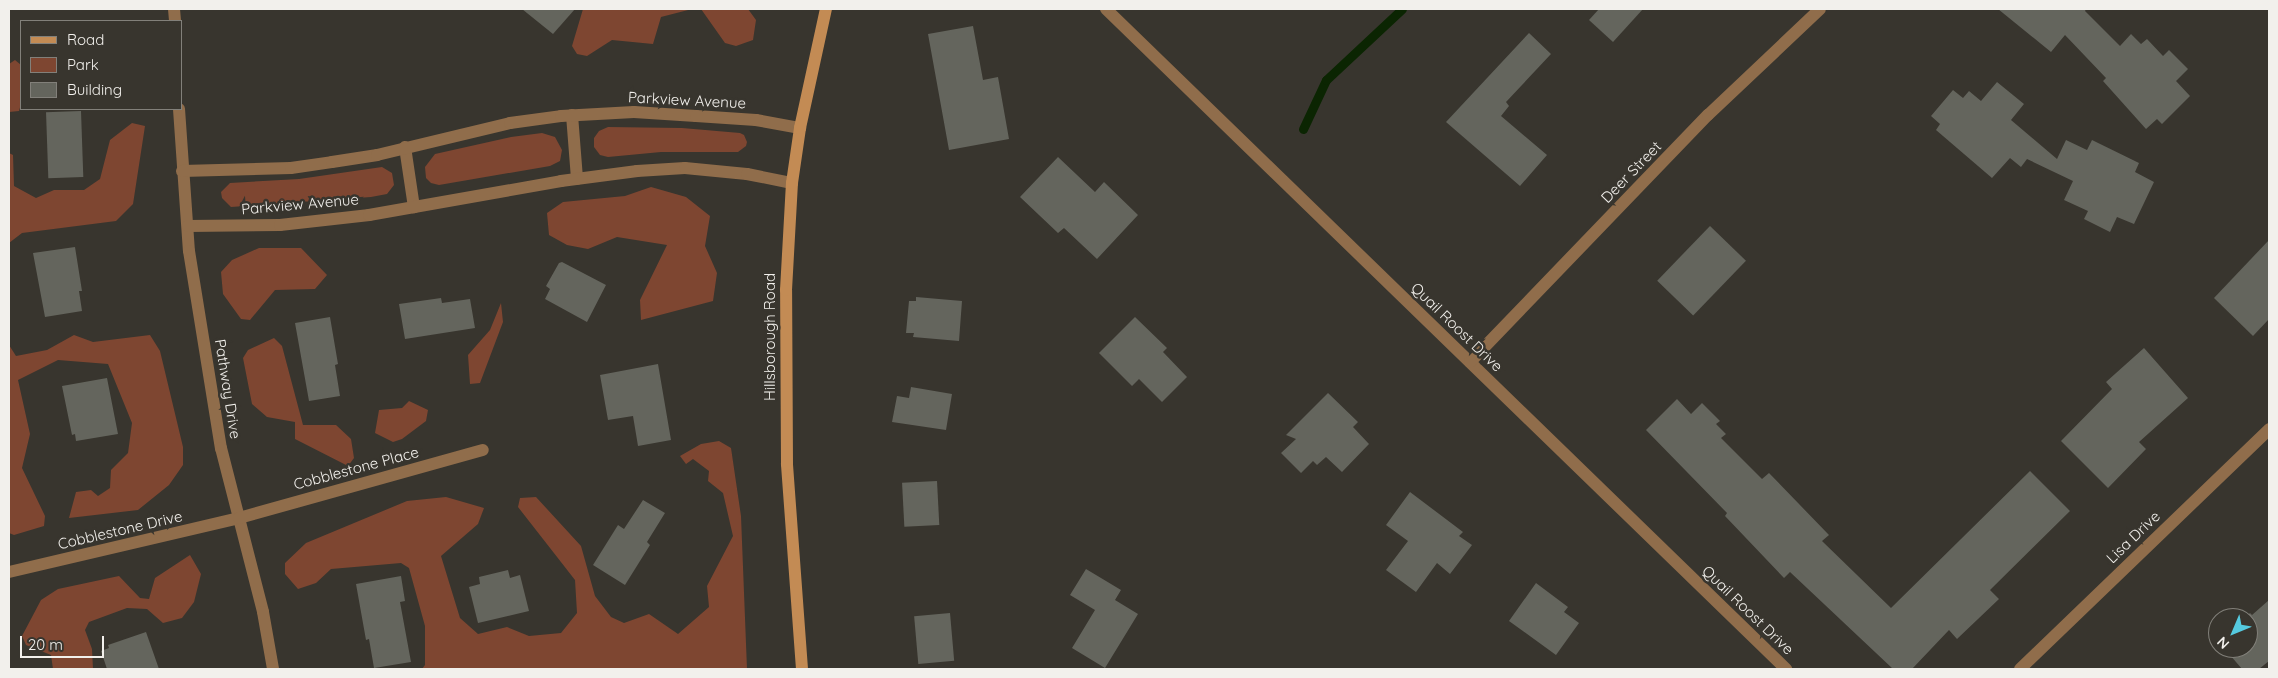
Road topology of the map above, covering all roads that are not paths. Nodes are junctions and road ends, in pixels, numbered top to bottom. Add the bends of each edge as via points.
1 (826, 9) edge
2 (1106, 9) edge
3 (1820, 9) edge
4 (179, 110) edge
5 (572, 115) junction
6 (800, 128) junction
7 (405, 148) junction
8 (182, 171) junction
9 (577, 179) junction
10 (792, 183) junction
11 (414, 207) junction
12 (188, 226) junction
13 (1470, 362) junction
14 (2269, 429) edge
15 (483, 450) dead end
16 (239, 518) junction
17 (9, 572) edge
18 (273, 669) edge
19 (802, 669) edge
20 (1786, 669) edge
21 (2020, 669) edge

1 - 6 main road, Hillsborough Road
2 - 13 street, Quail Roost Drive
3 - 13 street, Deer Street via 1708,115
4 - 8 street, Pathway Drive
5 - 6 street, Parkview Avenue via 634,112 756,120
5 - 7 street, Parkview Avenue via 510,123
5 - 9 street
6 - 10 main road, Hillsborough Road
7 - 8 street, Parkview Avenue via 291,168
7 - 11 street
8 - 12 street, Pathway Drive
9 - 10 street, Parkview Avenue via 685,168 747,174
9 - 11 street, Parkview Avenue
10 - 19 main road, Hillsborough Road via 785,372 787,464
11 - 12 street, Parkview Avenue via 280,225
12 - 16 street, Pathway Drive via 189,251 221,448
13 - 20 street, Quail Roost Drive
14 - 21 street, Lisa Drive
15 - 16 street, Cobblestone Place
16 - 17 street, Cobblestone Drive
16 - 18 street, Pathway Drive via 263,612

